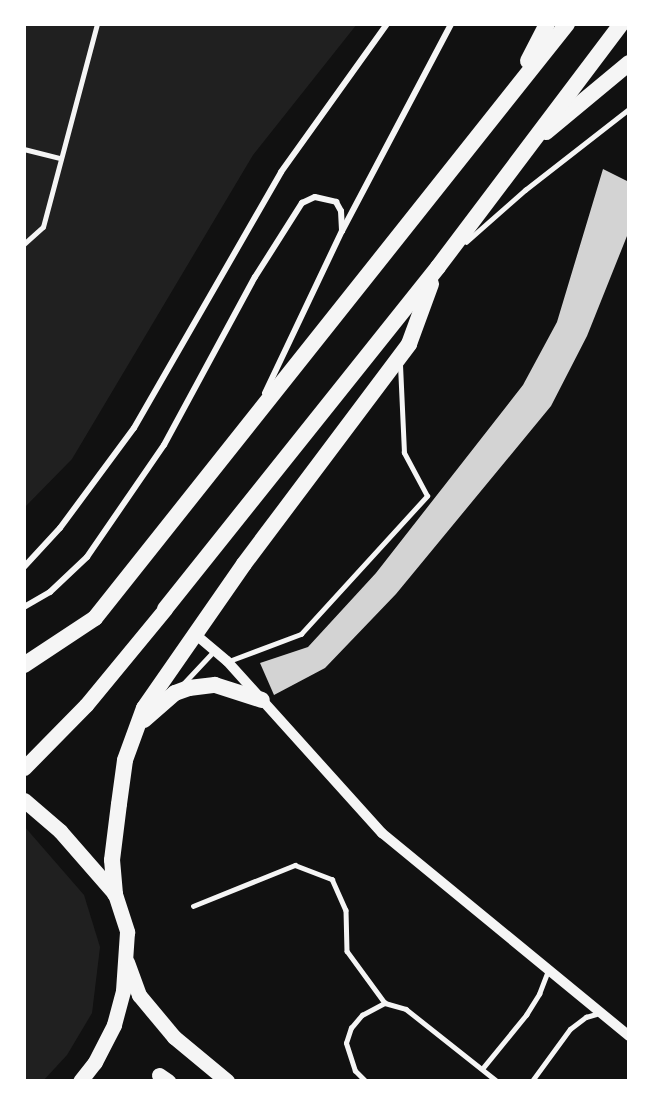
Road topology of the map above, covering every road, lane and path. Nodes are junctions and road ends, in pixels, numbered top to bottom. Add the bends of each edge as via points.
1 (97, 24) edge
2 (387, 24) edge
3 (451, 24) edge
4 (547, 24) edge
5 (567, 24) edge
6 (621, 24) edge
7 (629, 63) edge
8 (515, 88) junction
9 (629, 109) edge
10 (24, 149) edge
11 (523, 152) junction
12 (61, 158) junction
13 (342, 231) junction
14 (24, 244) edge
15 (438, 267) junction
16 (399, 357) junction
17 (246, 433) junction
18 (24, 567) edge
19 (24, 607) edge
20 (165, 609) joint
21 (195, 634) junction
22 (215, 650) junction
23 (227, 662) junction
24 (24, 664) edge
25 (175, 693) junction
26 (262, 700) junction
27 (137, 726) junction
28 (24, 768) edge
29 (24, 800) edge
30 (115, 894) junction
31 (194, 906) dead end
32 (126, 959) junction
33 (548, 968) junction
34 (385, 1003) junction
35 (600, 1013) junction
36 (629, 1036) edge
37 (482, 1069) junction
38 (80, 1081) edge
39 (227, 1081) edge
40 (365, 1081) edge
41 (497, 1081) edge
42 (532, 1081) edge

1 - 12 lane
2 - 18 street via 281,172 134,428 60,528
3 - 13 street
4 - 8 highway
5 - 8 highway
6 - 11 highway
7 - 11 highway
8 - 17 highway
9 - 15 lane via 525,190
10 - 12 lane
11 - 15 highway
12 - 14 lane via 43,227
13 - 17 street
13 - 19 street via 341,211 336,202 315,197 302,203 139,483 87,557 50,592
15 - 16 highway via 409,344
15 - 20 highway
16 - 21 highway
16 - 23 lane via 404,453 427,496 301,634
17 - 24 highway via 95,618
20 - 28 highway via 86,705
21 - 22 street
21 - 27 highway via 144,708
22 - 23 street
22 - 25 lane
23 - 26 street
25 - 26 highway via 215,685
25 - 27 highway
26 - 33 street via 382,832
27 - 30 highway via 125,760 118,804 112,860
29 - 30 highway via 60,831
30 - 32 highway via 127,932
31 - 34 lane via 295,865 332,879 346,910 347,951
32 - 38 highway via 114,1024 95,1062
32 - 39 highway via 139,995 204,1065
33 - 35 street
33 - 37 lane via 539,994
34 - 37 lane via 406,1009
34 - 40 lane via 362,1015 351,1028 346,1043 355,1071
35 - 36 street
35 - 42 lane via 586,1017 570,1029
37 - 41 lane

